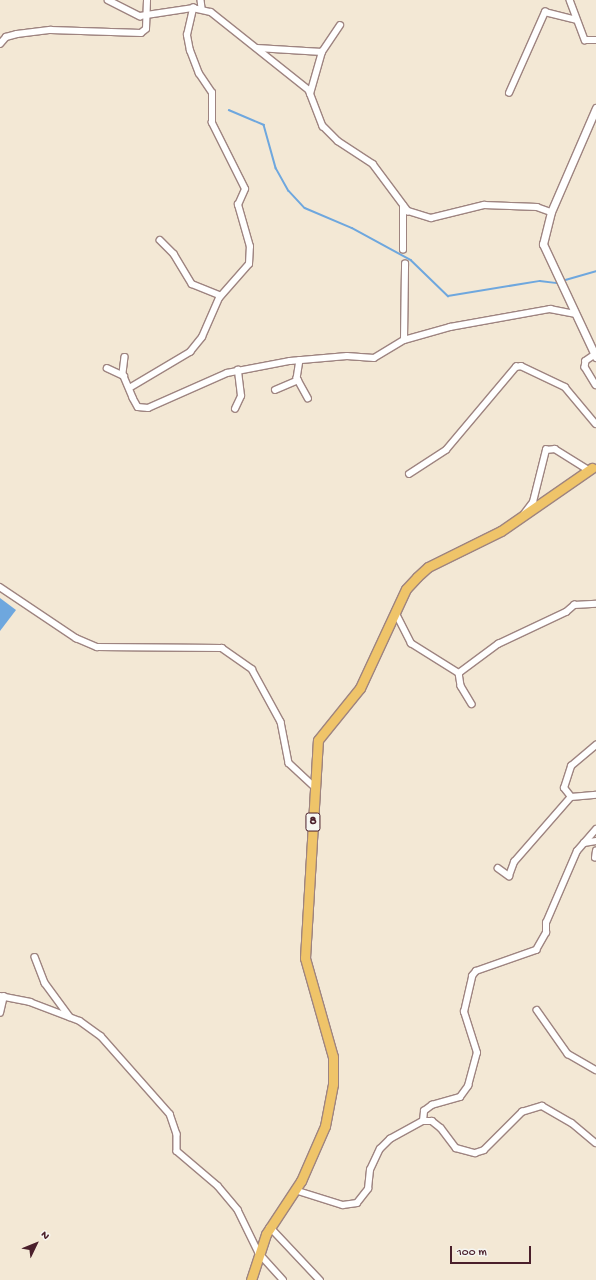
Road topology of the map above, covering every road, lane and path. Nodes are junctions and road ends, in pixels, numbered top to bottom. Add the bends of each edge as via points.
1 (108, 0) edge
2 (147, 0) edge
3 (201, 0) edge
4 (570, 0) edge
5 (192, 8) junction
6 (202, 8) junction
7 (148, 15) junction
8 (576, 20) junction
9 (340, 25) dead end
10 (596, 40) edge
11 (0, 44) edge
12 (257, 48) junction
13 (322, 52) junction
14 (508, 93) dead end
15 (310, 94) junction
16 (596, 108) edge
17 (404, 206) junction
18 (551, 212) junction
19 (160, 240) dead end
20 (403, 250) dead end
21 (405, 264) dead end
22 (221, 296) junction
23 (575, 314) junction
24 (404, 340) junction
25 (596, 356) edge
26 (125, 358) dead end
27 (300, 360) junction
28 (107, 368) dead end
29 (238, 370) junction
30 (124, 376) junction
31 (298, 380) junction
32 (596, 385) edge
33 (131, 387) junction
34 (276, 390) dead end
35 (308, 398) dead end
36 (235, 409) dead end
37 (596, 424) edge
38 (593, 467) edge
39 (409, 474) dead end
40 (524, 516) junction
41 (0, 587) edge
42 (596, 604) edge
43 (396, 613) junction
44 (459, 672) junction
45 (472, 704) dead end
46 (596, 745) edge
47 (315, 787) junction
48 (596, 795) edge
49 (570, 797) junction
50 (596, 829) edge
51 (596, 841) edge
52 (584, 843) junction
53 (596, 851) edge
54 (595, 858) edge
55 (498, 868) dead end
56 (35, 957) dead end
57 (2, 996) edge
58 (537, 1010) dead end
59 (0, 1013) edge
60 (70, 1018) junction
61 (596, 1070) edge
62 (423, 1121) junction
63 (596, 1143) edge
64 (295, 1190) junction
65 (270, 1227) junction
66 (259, 1253) junction
67 (253, 1278) edge
68 (283, 1280) edge
69 (320, 1280) edge

1 - 7 street via 133,14
2 - 7 street
3 - 6 street
4 - 8 street
5 - 6 street
5 - 7 street
5 - 22 street via 187,35 192,60 212,92 212,124 245,189 238,205 250,247 250,264
6 - 12 street
7 - 11 street via 146,29 141,33 51,30 6,37
8 - 10 street via 585,40
8 - 14 street via 545,12
9 - 13 street
12 - 13 street
12 - 15 street
13 - 15 street
15 - 17 street via 323,126 338,141 372,164
16 - 18 street
17 - 18 street via 431,218 484,205 537,207
17 - 20 street
18 - 23 street via 543,244
19 - 22 street via 174,254 192,284
21 - 24 street
22 - 33 street via 202,337 190,352
23 - 24 street via 550,309
23 - 25 street
24 - 27 street via 374,358 346,356
25 - 32 street via 586,361 585,367
26 - 30 street
27 - 29 street
27 - 31 street
28 - 30 street
29 - 33 street via 148,408 138,407
29 - 36 street via 241,396
30 - 33 street
31 - 34 street
31 - 35 street
37 - 39 street via 565,387 521,366 516,367 446,450
38 - 40 main road, 8
38 - 40 street via 555,449 546,450 533,502
40 - 43 main road, 8 via 428,567 406,590
41 - 47 street via 76,638 97,647 222,648 252,669 281,722 289,763
42 - 44 street via 574,605 566,612 498,644
43 - 44 street via 411,642
43 - 47 main road, 8 via 360,688 320,736
44 - 45 street via 461,686
46 - 49 street via 571,766 564,781
47 - 64 main road, 8 via 305,958 333,1057 333,1084 325,1126
48 - 49 street
49 - 55 street via 514,862 509,876
50 - 52 street
51 - 52 street
52 - 62 street via 562,882 546,923 546,933 536,950 476,971 472,976 464,1012 477,1053 468,1086 460,1097 432,1105 424,1112
53 - 54 street
56 - 60 street via 45,983
57 - 59 street
57 - 60 street
58 - 61 street via 568,1054
60 - 66 street via 101,1036 170,1114 177,1134 177,1151 218,1186 238,1210
62 - 63 street via 432,1121 442,1128 456,1148 475,1153 489,1146 522,1112 542,1106 572,1123
62 - 64 street via 390,1139 380,1149 372,1164 368,1189 357,1203 343,1205
64 - 65 main road, 8
65 - 66 main road, 8
65 - 69 street
66 - 67 main road, 8
66 - 68 street

